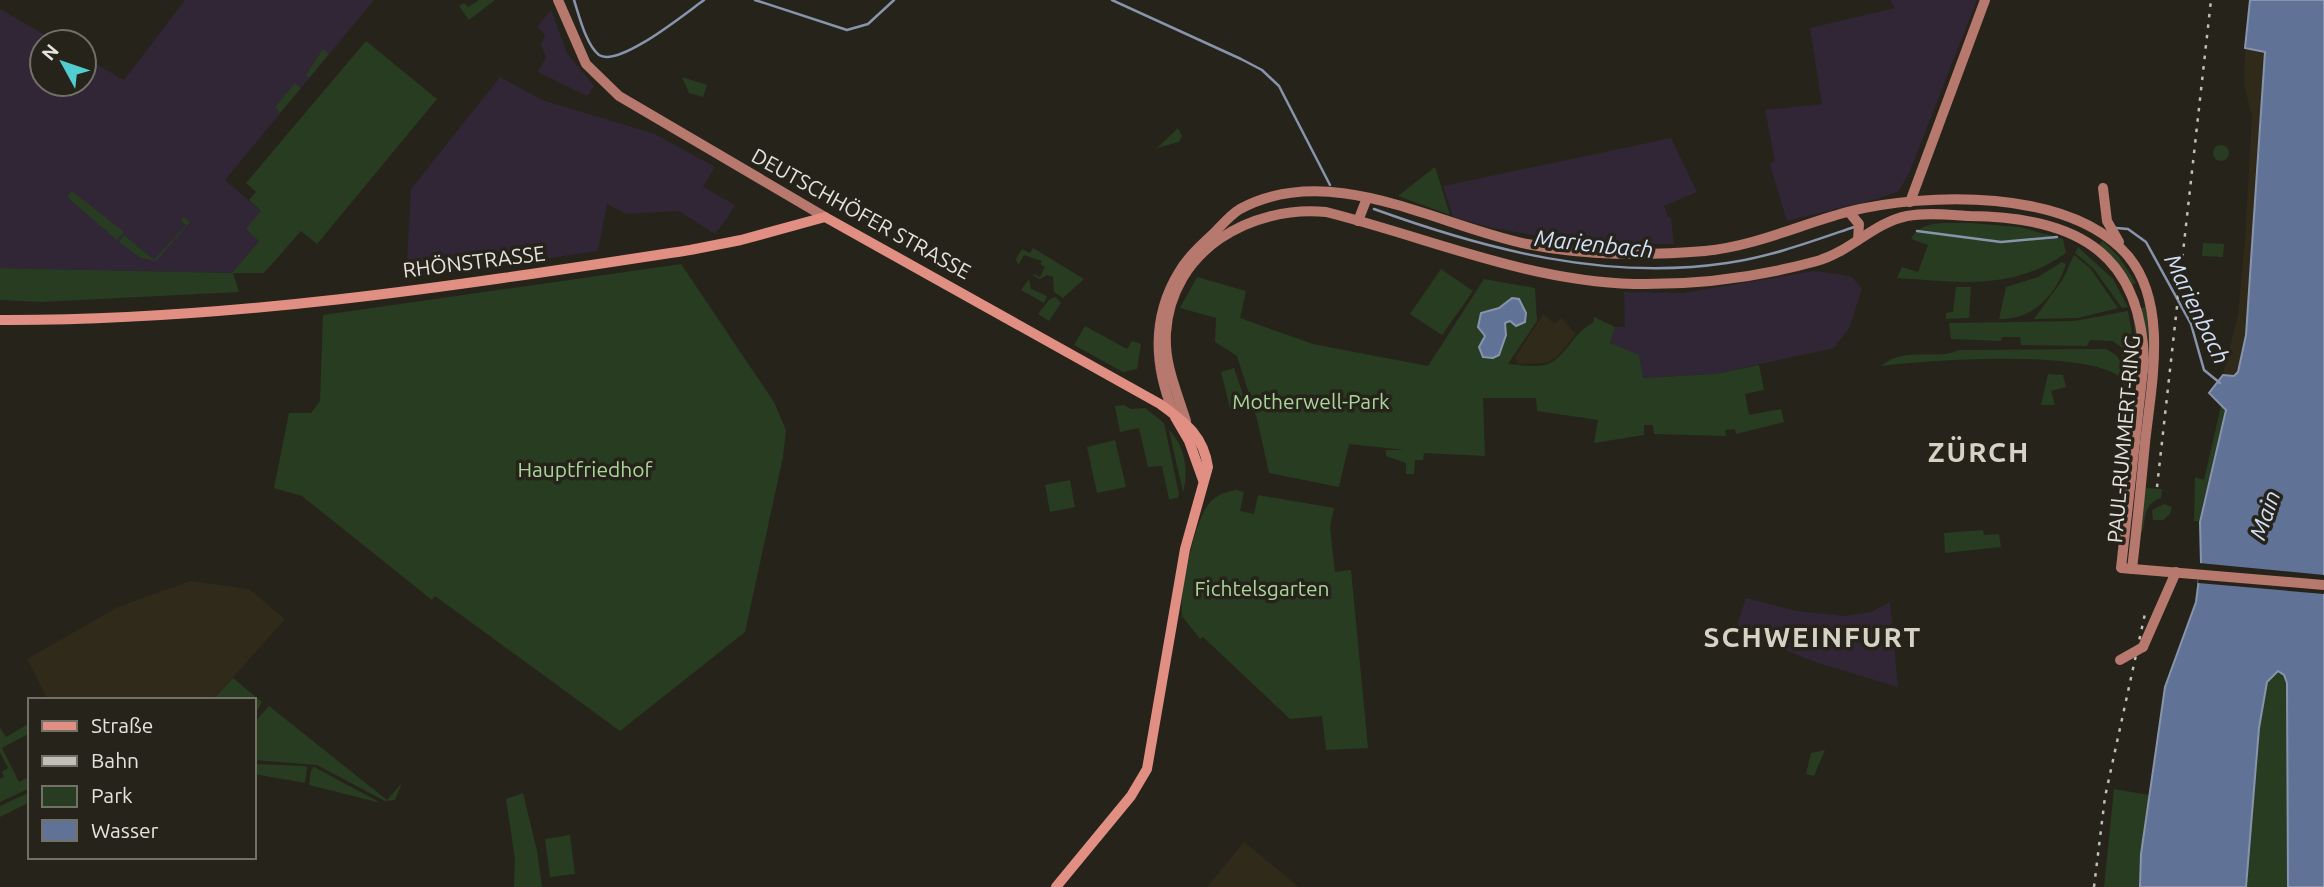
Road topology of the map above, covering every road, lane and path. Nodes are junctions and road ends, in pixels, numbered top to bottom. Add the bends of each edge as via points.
1 (558, 0) edge
2 (1985, 0) edge
3 (2103, 188) dead end
4 (1367, 198) junction
5 (1911, 200) junction
6 (1849, 212) junction
7 (825, 216) junction
8 (1906, 216) junction
9 (1358, 221) junction
10 (1858, 240) junction
11 (2126, 254) junction
12 (0, 320) edge
13 (1174, 414) junction
14 (1186, 421) junction
15 (2142, 431) junction
16 (1203, 480) junction
17 (2132, 569) junction
18 (2176, 572) junction
19 (2324, 585) edge
20 (2120, 660) dead end
21 (1056, 887) edge

1 - 7 main road, DEUTSCHHÖFER STRASSE via 586,64 619,96
2 - 5 main road
3 - 11 main road via 2107,221
4 - 6 main road, PAUL-RUMMERT-RING via 1527,244 1599,254 1740,246
4 - 9 main road
4 - 13 main road, PAUL-RUMMERT-RING via 1312,192 1264,199 1229,218 1188,259 1170,288 1157,349 1163,388
5 - 6 main road, PAUL-RUMMERT-RING
5 - 8 main road
5 - 11 main road, PAUL-RUMMERT-RING via 2045,208 2090,225
6 - 10 main road via 1859,224
7 - 12 main road, RHÖNSTRASSE via 741,240 315,302 124,318
7 - 13 main road, DEUTSCHHÖFER STRASSE
8 - 10 main road
8 - 15 main road, PAUL-RUMMERT-RING via 1998,216 2047,223 2068,230 2093,247 2128,288 2139,315 2144,345
9 - 10 main road via 1530,272 1629,284 1706,281 1781,268 1827,258
9 - 14 main road via 1310,211 1268,215 1221,237 1190,270 1175,296 1166,344
11 - 15 main road, PAUL-RUMMERT-RING via 2141,279 2153,338
13 - 14 main road, DEUTSCHHÖFER STRASSE
13 - 16 main road
14 - 16 main road via 1207,461
15 - 17 main road, PAUL-RUMMERT-RING
15 - 17 main road, PAUL-RUMMERT-RING via 2121,568
16 - 21 main road via 1180,572 1147,769 1131,796
17 - 18 main road
18 - 19 main road
18 - 20 main road, bridge via 2144,648

